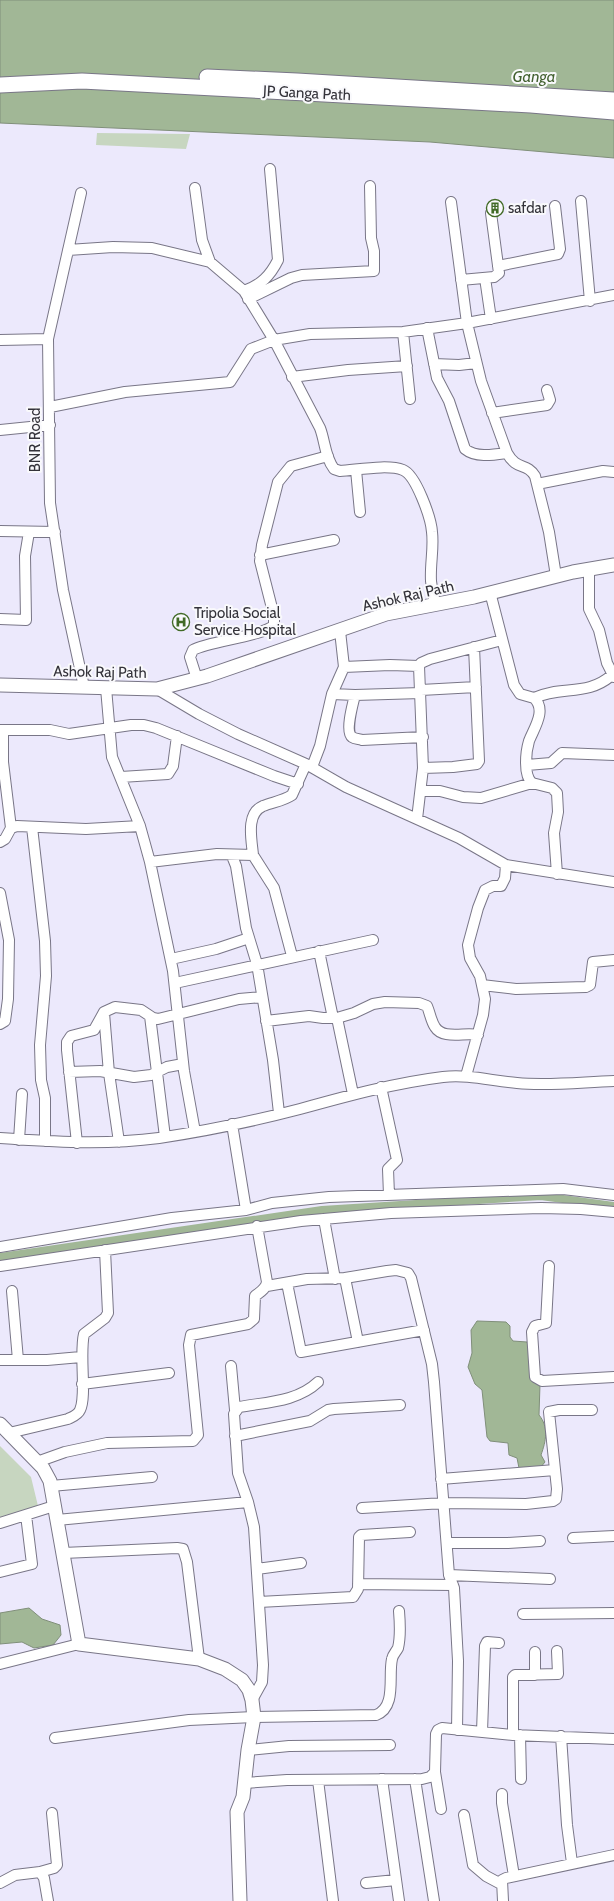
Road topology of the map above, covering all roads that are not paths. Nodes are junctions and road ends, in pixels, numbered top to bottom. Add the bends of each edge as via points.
1 (0, 77) edge
2 (0, 85) edge
3 (614, 100) edge
4 (614, 112) edge
5 (270, 169) dead end
6 (370, 186) dead end
7 (195, 188) dead end
8 (81, 193) dead end
9 (581, 201) dead end
10 (451, 202) dead end
11 (555, 206) dead end
12 (491, 213) dead end
13 (68, 250) junction
14 (210, 262) junction
15 (498, 266) junction
16 (484, 278) junction
17 (461, 280) junction
18 (246, 295) junction
19 (614, 296) edge
20 (590, 300) junction
21 (491, 319) junction
22 (467, 323) junction
23 (427, 328) junction
24 (403, 332) junction
25 (48, 339) junction
26 (0, 340) edge
27 (274, 340) junction
28 (476, 363) junction
29 (434, 364) junction
30 (407, 366) junction
31 (292, 377) junction
32 (547, 390) dead end
33 (410, 399) dead end
34 (50, 407) junction
35 (492, 413) junction
36 (50, 425) junction
37 (0, 430) edge
38 (507, 453) junction
39 (328, 456) junction
40 (356, 470) junction
41 (614, 472) edge
42 (537, 484) junction
43 (360, 512) dead end
44 (0, 531) edge
45 (29, 532) junction
46 (55, 532) junction
47 (334, 540) dead end
48 (260, 555) junction
49 (614, 565) edge
50 (589, 570) junction
51 (556, 576) junction
52 (490, 592) junction
53 (435, 605) junction
54 (0, 619) edge
55 (340, 631) junction
56 (502, 640) junction
57 (474, 647) junction
58 (419, 666) junction
59 (344, 667) junction
60 (613, 676) edge
61 (197, 679) junction
62 (0, 686) edge
63 (84, 687) junction
64 (476, 687) junction
65 (106, 688) junction
66 (157, 689) junction
67 (421, 691) junction
68 (332, 694) junction
69 (355, 695) junction
70 (534, 698) junction
71 (111, 729) junction
72 (1, 730) edge
73 (177, 736) junction
74 (423, 737) junction
75 (1, 751) edge
76 (614, 755) edge
77 (527, 765) junction
78 (309, 766) junction
79 (423, 768) junction
80 (120, 777) junction
81 (532, 783) junction
82 (298, 784) junction
83 (421, 791) junction
84 (417, 820) junction
85 (140, 826) junction
86 (32, 827) junction
87 (11, 828) junction
88 (0, 842) edge
89 (254, 855) junction
90 (232, 856) junction
91 (150, 862) junction
92 (506, 865) junction
93 (557, 874) junction
94 (614, 882) edge
95 (0, 893) edge
96 (249, 938) junction
97 (373, 940) dead end
98 (319, 951) junction
99 (292, 956) junction
100 (4, 957) edge
101 (171, 959) junction
102 (614, 960) edge
103 (257, 964) junction
104 (175, 983) junction
105 (482, 985) junction
106 (262, 997) junction
107 (104, 1012) junction
108 (178, 1013) junction
109 (150, 1016) junction
110 (335, 1018) junction
111 (266, 1021) junction
112 (0, 1024) edge
113 (478, 1035) junction
114 (183, 1064) junction
115 (69, 1072) junction
116 (109, 1073) junction
117 (157, 1073) junction
118 (466, 1076) junction
119 (614, 1081) edge
120 (381, 1087) junction
121 (22, 1094) dead end
122 (353, 1094) junction
123 (279, 1113) junction
124 (232, 1124) junction
125 (195, 1132) junction
126 (165, 1137) junction
127 (0, 1138) edge
128 (19, 1140) junction
129 (45, 1141) junction
130 (119, 1142) junction
131 (77, 1143) junction
132 (389, 1195) junction
133 (614, 1195) edge
134 (246, 1210) junction
135 (614, 1212) edge
136 (324, 1219) junction
137 (257, 1226) junction
138 (0, 1247) edge
139 (105, 1250) junction
140 (0, 1266) edge
141 (550, 1266) dead end
142 (340, 1279) junction
143 (287, 1283) junction
144 (266, 1286) junction
145 (12, 1290) dead end
146 (424, 1330) junction
147 (358, 1342) junction
148 (81, 1357) junction
149 (0, 1360) edge
150 (18, 1360) junction
151 (231, 1366) dead end
152 (169, 1373) dead end
153 (614, 1377) edge
154 (318, 1382) dead end
155 (82, 1384) junction
156 (400, 1405) dead end
157 (235, 1410) junction
158 (592, 1410) dead end
159 (5, 1429) edge
160 (235, 1436) junction
161 (37, 1462) junction
162 (555, 1470) junction
163 (152, 1478) dead end
164 (441, 1479) junction
165 (50, 1486) junction
166 (248, 1502) junction
167 (444, 1504) junction
168 (54, 1506) junction
169 (362, 1508) dead end
170 (26, 1515) junction
171 (57, 1520) junction
172 (0, 1523) edge
173 (410, 1532) dead end
174 (614, 1536) edge
175 (573, 1538) dead end
176 (540, 1541) dead end
177 (447, 1543) junction
178 (63, 1554) junction
179 (301, 1563) dead end
180 (257, 1569) junction
181 (0, 1572) edge
182 (449, 1575) junction
183 (550, 1579) dead end
184 (358, 1584) junction
185 (453, 1585) junction
186 (259, 1602) junction
187 (399, 1610) dead end
188 (614, 1613) edge
189 (523, 1614) dead end
190 (500, 1643) dead end
191 (78, 1644) junction
192 (557, 1651) dead end
193 (535, 1652) dead end
194 (199, 1659) junction
195 (0, 1664) edge
196 (534, 1675) junction
197 (252, 1700) junction
198 (254, 1717) junction
199 (457, 1730) junction
200 (482, 1732) junction
201 (517, 1735) junction
202 (561, 1736) junction
203 (55, 1738) dead end
204 (614, 1739) edge
205 (390, 1746) dead end
206 (248, 1750) junction
207 (435, 1772) junction
208 (382, 1778) junction
209 (415, 1779) junction
210 (521, 1779) dead end
211 (318, 1780) junction
212 (244, 1783) junction
213 (502, 1794) dead end
214 (243, 1797) junction
215 (441, 1809) dead end
216 (52, 1813) dead end
217 (464, 1815) dead end
218 (614, 1854) edge
219 (572, 1863) junction
220 (40, 1872) junction
221 (514, 1876) junction
222 (396, 1880) junction
223 (0, 1883) edge
224 (366, 1883) dead end
225 (501, 1884) junction
226 (48, 1901) edge
227 (240, 1901) edge
228 (249, 1901) edge
229 (332, 1901) edge
230 (399, 1901) edge
231 (434, 1901) edge
232 (503, 1901) edge

1 - 3 highway, JP Ganga Path via 89,73 290,80
2 - 4 highway, JP Ganga Path via 82,81 531,105
5 - 18 street via 278,260 267,278
6 - 18 street via 370,238 374,251 374,271 302,275
7 - 14 street via 202,240
8 - 13 street, BNR Road
9 - 20 street
10 - 17 street
11 - 15 street via 560,249 558,254
12 - 15 street
13 - 14 street via 152,248
13 - 25 street, BNR Road
14 - 18 street
15 - 16 street via 498,275
16 - 17 street
16 - 21 street
17 - 22 street
18 - 27 street
19 - 20 street
20 - 21 street
21 - 22 street
22 - 23 street
22 - 28 street
23 - 24 street
23 - 29 street
24 - 27 street via 310,334
24 - 30 street
25 - 26 street
25 - 34 street, BNR Road
27 - 31 street
27 - 34 street via 251,349 230,382 125,392
28 - 29 street
28 - 35 street
29 - 38 street via 464,449 481,455
30 - 31 street
30 - 33 street
31 - 39 street via 320,428
32 - 35 street via 550,400 546,405
34 - 36 street, BNR Road
35 - 38 street
36 - 37 street
36 - 46 street, BNR Road via 50,503
38 - 42 street via 517,466 531,470
39 - 40 street via 334,469
39 - 48 street via 292,466 278,482
40 - 43 street
40 - 53 street via 391,468 410,473 431,524 431,580
41 - 42 street via 603,471
42 - 51 street via 549,532
44 - 45 street
45 - 46 street
45 - 54 street via 25,556 26,620
46 - 63 street, BNR Road via 63,590
47 - 48 street
48 - 61 street via 274,625 264,631 193,650 190,657
49 - 50 main road, Ashok Raj Path
50 - 51 main road, Ashok Raj Path
50 - 60 street via 589,609 599,630
51 - 52 main road, Ashok Raj Path
52 - 53 main road, Ashok Raj Path
52 - 56 street
53 - 55 main road, Ashok Raj Path via 386,614
55 - 59 street
55 - 61 main road, Ashok Raj Path
56 - 57 street
56 - 70 street via 517,691
57 - 58 street via 430,659
57 - 64 street
58 - 59 street via 390,664
58 - 67 street
59 - 68 street
60 - 70 street via 591,688 566,690
61 - 66 main road, Ashok Raj Path
62 - 63 main road, Ashok Raj Path
63 - 65 main road, Ashok Raj Path
64 - 67 street
64 - 79 street via 479,761 477,764 461,767
65 - 66 main road, Ashok Raj Path
65 - 71 street
66 - 78 street via 198,714
67 - 69 street
67 - 74 street
68 - 69 street
68 - 78 street via 320,746
69 - 74 street via 349,724 352,737 367,740
70 - 77 street via 538,701 539,710 536,729 529,742
71 - 72 street via 69,734 50,730
71 - 73 street via 125,725 144,725
71 - 80 street via 112,757
72 - 75 street
73 - 80 street via 173,766 168,774
73 - 82 street
74 - 79 street
75 - 87 street
76 - 77 street via 562,753 551,763
77 - 81 street via 527,774
78 - 82 street
78 - 84 street via 339,784
79 - 83 street
80 - 85 street
81 - 83 street via 481,798 463,797 440,791
81 - 93 street via 552,788 557,793 558,812 554,833
82 - 89 street via 292,795 261,807 254,814 251,825
83 - 84 street
84 - 92 street via 459,838
85 - 86 street via 86,829
85 - 91 street
86 - 87 street
86 - 129 street via 45,941 46,976 40,1045 41,1080 46,1111
87 - 88 street via 5,839
89 - 90 street
89 - 99 street via 274,888
90 - 91 street via 208,855
90 - 96 street
91 - 101 street
92 - 93 street
92 - 105 street via 504,883 485,890 468,945 470,958 478,971
93 - 94 street
95 - 100 street via 8,929
96 - 101 street via 216,949
96 - 103 street
97 - 98 street
98 - 99 street
98 - 110 street
99 - 103 street
100 - 112 street via 7,1007 5,1021
101 - 104 street
102 - 105 street via 593,962 590,986 586,987 516,989
103 - 104 street
103 - 106 street
104 - 108 street
105 - 113 street via 484,1007
106 - 108 street via 239,999
106 - 111 street
107 - 109 street via 110,1008 122,1007 141,1010
107 - 115 street via 94,1030 69,1038
107 - 116 street
108 - 109 street via 158,1019
108 - 114 street
109 - 117 street
110 - 111 street via 309,1016
110 - 113 street via 380,1002 425,1004 435,1028 441,1032 448,1035
110 - 122 street
111 - 123 street
113 - 118 street
114 - 117 street
114 - 125 street
115 - 116 street via 94,1070
115 - 131 street
116 - 117 street via 128,1078
116 - 130 street
117 - 126 street
118 - 119 street via 541,1084
118 - 120 street
120 - 122 street
120 - 132 street via 397,1160 388,1169
121 - 128 street
122 - 123 street
123 - 124 street
124 - 125 street
124 - 134 street
125 - 126 street
126 - 130 street
127 - 128 street
128 - 129 street
129 - 131 street
130 - 131 street
132 - 133 street via 557,1190
132 - 134 street via 329,1197 272,1203
134 - 138 street via 172,1218
135 - 136 street via 541,1208 391,1213
136 - 137 street
136 - 142 street
137 - 139 street
137 - 144 street via 267,1278
139 - 140 street
139 - 148 street via 108,1313 84,1334
141 - 153 street via 546,1323 535,1326 532,1332 535,1377 542,1381
142 - 143 street via 318,1278
142 - 146 street via 396,1270 408,1273
142 - 147 street
143 - 144 street
143 - 147 street via 301,1352
144 - 161 street via 254,1296 254,1315 251,1323 191,1335 189,1345 198,1435 193,1441 107,1443 65,1452
145 - 150 street
146 - 147 street
146 - 164 street via 434,1382
148 - 150 street
148 - 155 street
149 - 150 street
151 - 157 street
152 - 155 street
154 - 157 street via 298,1395
155 - 159 street via 82,1403 75,1416
156 - 160 street via 328,1410 310,1421
157 - 160 street
158 - 162 street via 549,1412
159 - 161 main road
160 - 166 street via 239,1478
161 - 165 main road via 43,1468
162 - 164 street
162 - 167 street via 557,1496 553,1501 519,1504
163 - 165 street
164 - 167 street
165 - 168 main road
166 - 171 street
166 - 180 street via 254,1527
167 - 169 street
167 - 177 street
168 - 170 street
168 - 171 main road
170 - 172 street
170 - 181 street via 32,1564
171 - 178 main road
173 - 184 street via 361,1534 358,1537
174 - 175 street
176 - 177 street
177 - 182 street
178 - 191 main road
178 - 194 street via 177,1548 183,1550 187,1562
179 - 180 street
180 - 186 street
182 - 183 street
182 - 185 street
184 - 185 street
184 - 186 street via 356,1594 346,1598
185 - 199 street via 458,1671
186 - 197 street via 263,1674 260,1689
187 - 198 street via 398,1647 391,1659 386,1708 380,1714
188 - 189 street
190 - 200 street via 487,1642 484,1646
191 - 194 main road
191 - 195 street
192 - 196 street via 558,1674
193 - 196 street
194 - 197 main road via 225,1669 242,1680
196 - 201 street via 513,1677
197 - 198 main road
198 - 203 street via 189,1720
198 - 206 main road
199 - 200 street
199 - 207 street via 438,1730 434,1751
200 - 201 street
201 - 202 street
201 - 210 street
202 - 204 street
202 - 219 street via 566,1825
205 - 206 street via 296,1746
206 - 212 main road
207 - 209 street via 430,1777
207 - 215 street
208 - 209 street
208 - 211 street
208 - 222 street
209 - 231 street
211 - 212 street
211 - 229 street
212 - 214 main road
213 - 221 street
214 - 227 main road via 237,1812
214 - 228 main road via 246,1808 246,1875
216 - 220 street via 57,1865
217 - 225 street via 473,1864 486,1876
218 - 219 street
219 - 221 street
220 - 223 street via 15,1875
220 - 226 street via 44,1878
221 - 225 street via 502,1880
222 - 224 street
222 - 230 street
225 - 232 street

